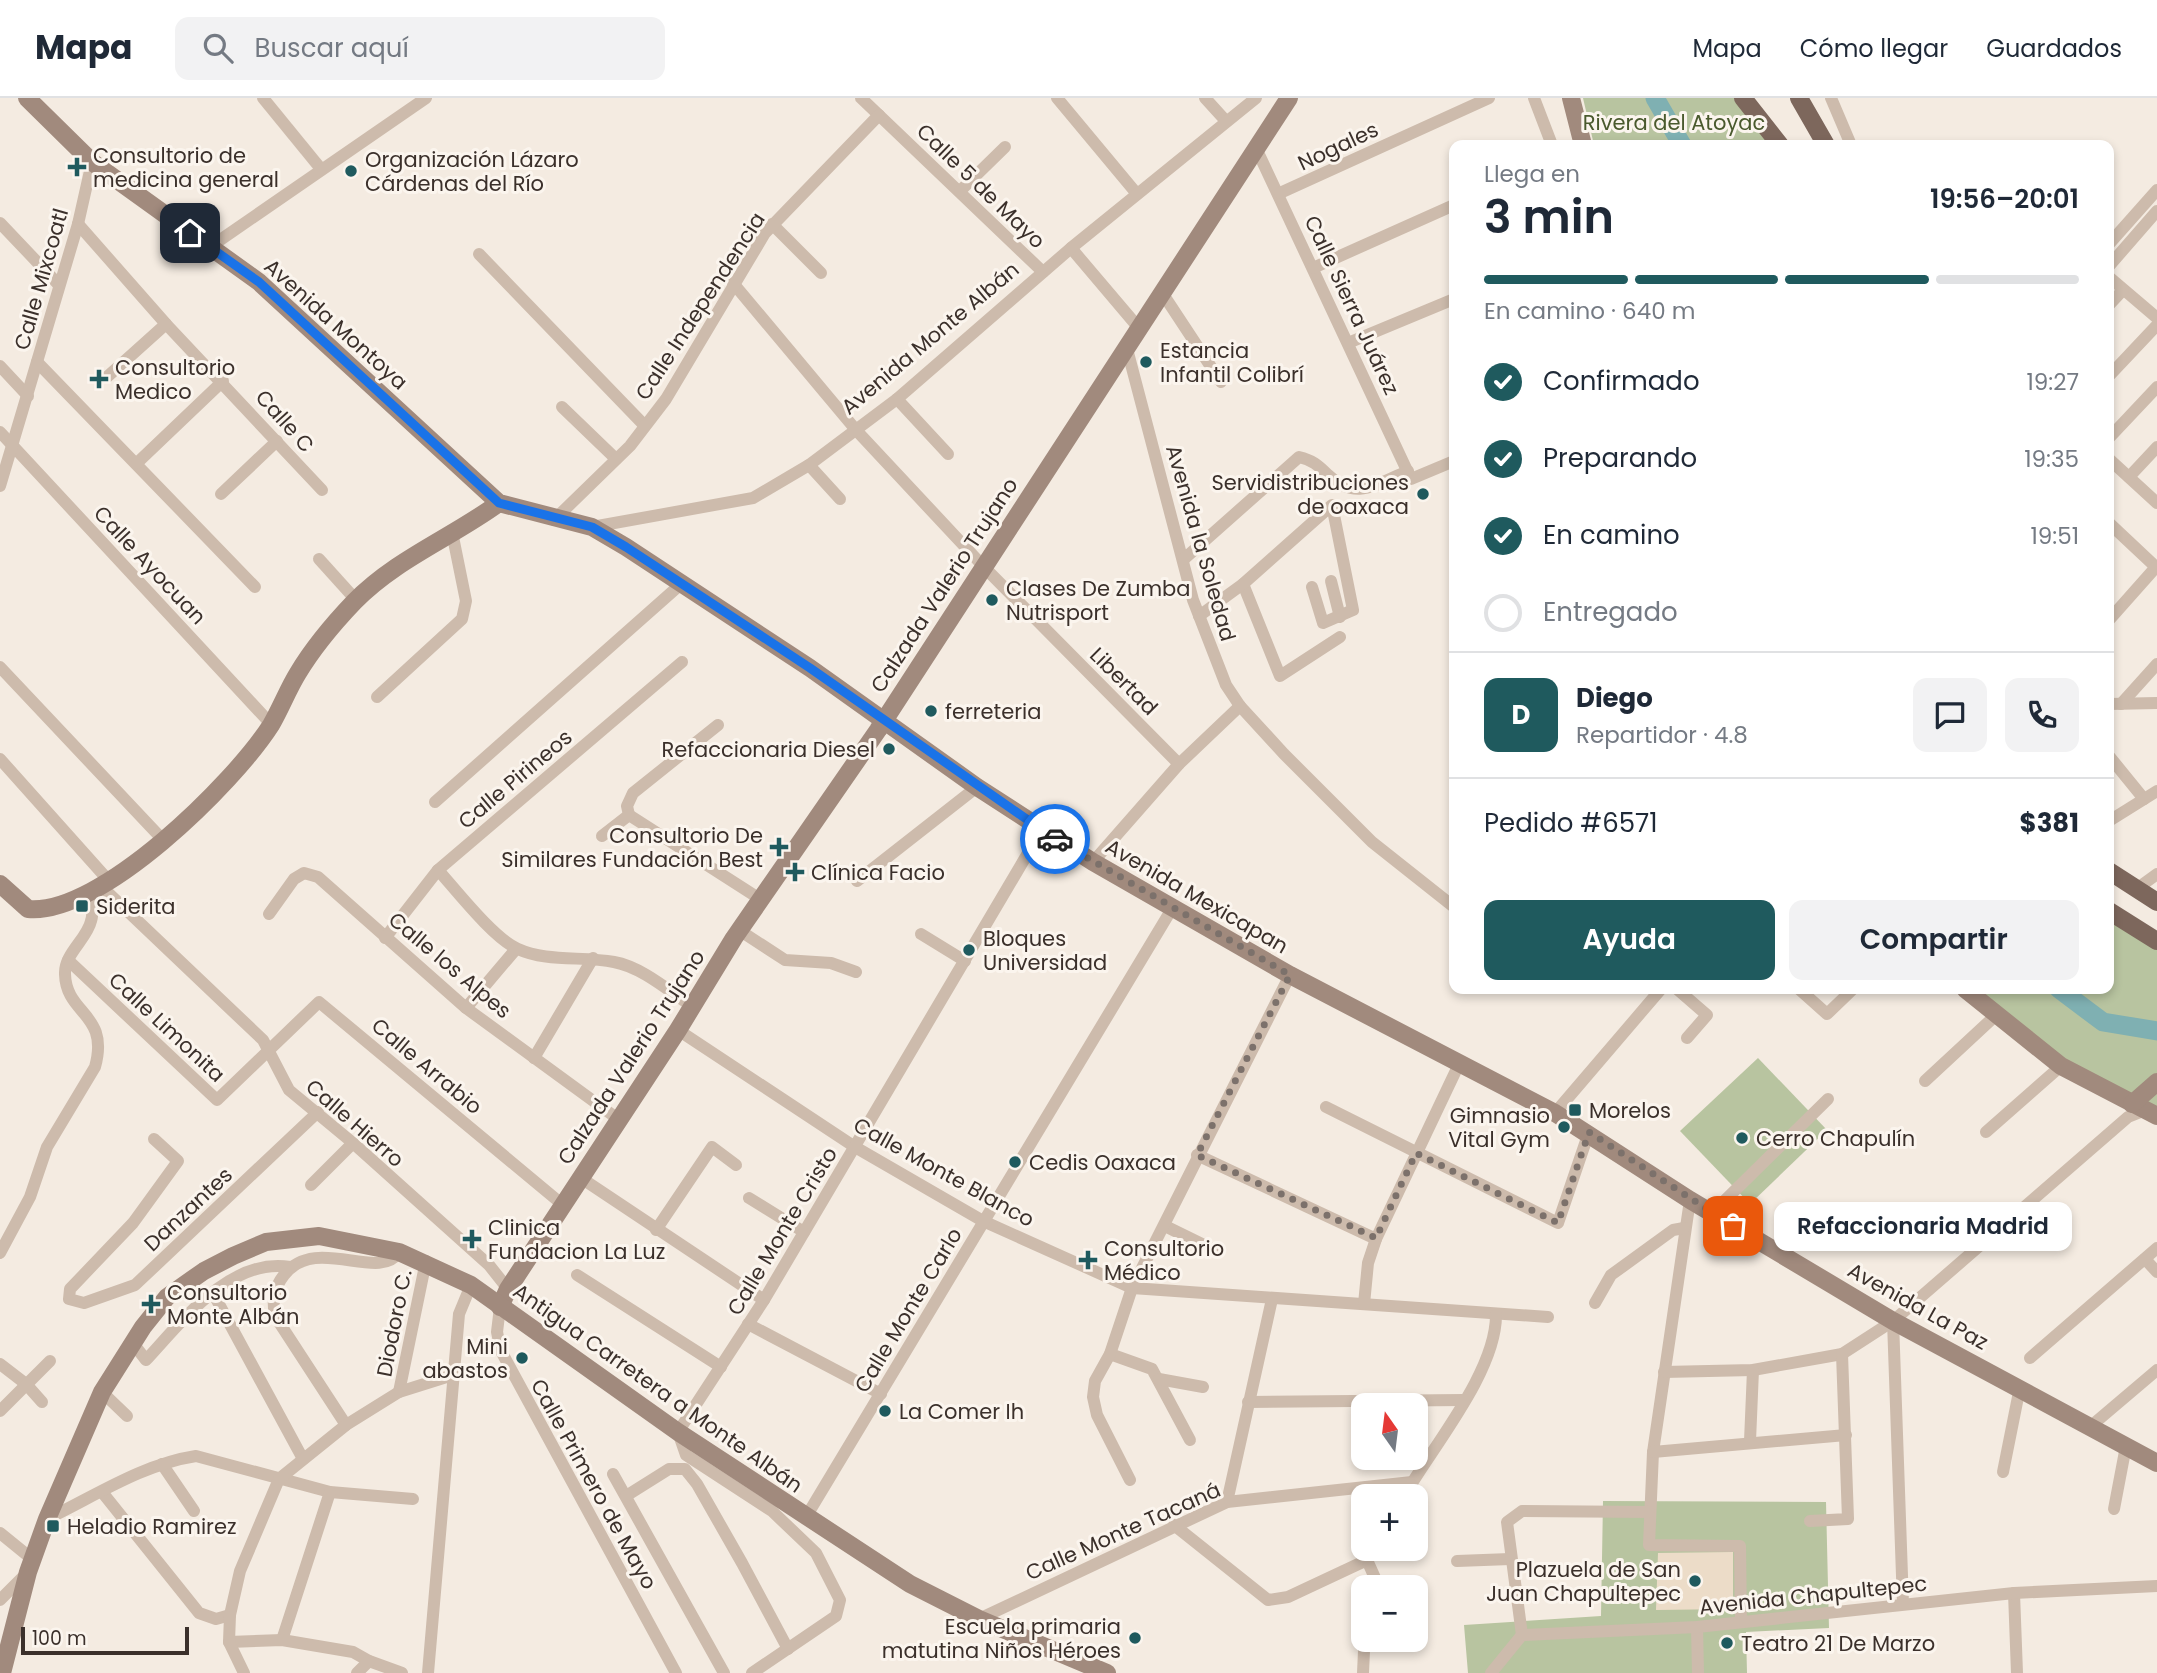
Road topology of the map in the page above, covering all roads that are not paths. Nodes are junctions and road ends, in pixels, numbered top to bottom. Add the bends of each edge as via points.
1 (27, 98) edge
2 (263, 98) edge
3 (426, 98) edge
4 (861, 98) edge
5 (1057, 98) edge
6 (1205, 98) edge
7 (1256, 98) edge
8 (1289, 98) edge
9 (1489, 98) edge
10 (1534, 98) edge
11 (1571, 98) edge
12 (1743, 98) edge
13 (1799, 98) edge
14 (1831, 98) edge
15 (411, 102) edge
16 (879, 115) junction
17 (1225, 120) junction
18 (1842, 125) junction
19 (1550, 140) edge
20 (1582, 140) edge
21 (1776, 140) edge
22 (1820, 140) edge
23 (1825, 140) edge
24 (1849, 140) edge
25 (1005, 147) dead end
26 (1256, 148) junction
27 (92, 162) junction
28 (321, 169) junction
29 (2157, 190) edge
30 (960, 191) junction
31 (1280, 193) junction
32 (1137, 194) junction
33 (1449, 207) edge
34 (2157, 211) edge
35 (0, 223) edge
36 (78, 224) junction
37 (772, 224) junction
38 (2114, 238) edge
39 (210, 247) junction
40 (1072, 248) junction
41 (479, 254) dead end
42 (2114, 260) edge
43 (1313, 268) junction
44 (821, 272) dead end
45 (1043, 272) junction
46 (2114, 282) edge
47 (733, 283) junction
48 (59, 285) junction
49 (2123, 290) junction
50 (1161, 291) junction
51 (2114, 300) edge
52 (1449, 301) edge
53 (2157, 318) edge
54 (166, 324) junction
55 (2157, 325) edge
56 (1138, 327) junction
57 (1348, 343) junction
58 (1126, 345) junction
59 (37, 362) junction
60 (0, 366) edge
61 (2114, 371) edge
62 (107, 377) dead end
63 (223, 381) junction
64 (1221, 382) dead end
65 (2157, 387) edge
66 (28, 396) junction
67 (897, 399) junction
68 (562, 407) dead end
69 (645, 426) junction
70 (856, 430) junction
71 (0, 432) edge
72 (2114, 433) edge
73 (278, 441) junction
74 (12, 445) junction
75 (2157, 447) edge
76 (948, 454) dead end
77 (615, 459) junction
78 (137, 463) junction
79 (1449, 463) edge
80 (2114, 464) edge
81 (808, 465) junction
82 (1409, 475) junction
83 (2129, 477) junction
84 (0, 486) edge
85 (322, 490) dead end
86 (221, 494) dead end
87 (840, 499) dead end
88 (499, 503) junction
89 (2157, 503) edge
90 (554, 520) junction
91 (592, 527) junction
92 (2114, 528) edge
93 (452, 533) junction
94 (319, 559) dead end
95 (1184, 559) junction
96 (983, 566) junction
97 (2157, 568) edge
98 (1331, 581) dead end
99 (681, 584) junction
100 (1242, 584) junction
101 (255, 587) dead end
102 (1312, 587) dead end
103 (356, 600) junction
104 (2114, 615) edge
105 (1199, 616) junction
106 (1340, 617) junction
107 (1340, 637) dead end
108 (682, 662) dead end
109 (2157, 664) edge
110 (0, 667) edge
111 (376, 697) dead end
112 (2157, 703) edge
113 (2115, 704) edge
114 (1240, 706) junction
115 (883, 721) junction
116 (271, 724) junction
117 (718, 725) dead end
118 (0, 759) edge
119 (2114, 762) edge
120 (1179, 764) junction
121 (977, 787) junction
122 (2157, 791) edge
123 (2144, 799) junction
124 (435, 802) dead end
125 (629, 815) junction
126 (2114, 818) edge
127 (1041, 831) junction
128 (602, 836) dead end
129 (164, 841) junction
130 (1093, 862) junction
131 (438, 870) junction
132 (2157, 874) edge
133 (2114, 875) edge
134 (858, 881) dead end
135 (0, 884) edge
136 (101, 887) junction
137 (2135, 890) junction
138 (760, 899) junction
139 (2157, 902) edge
140 (1449, 903) edge
141 (1173, 907) junction
142 (269, 914) dead end
143 (2114, 914) edge
144 (739, 930) junction
145 (921, 934) dead end
146 (385, 937) junction
147 (2157, 941) edge
148 (516, 949) junction
149 (593, 958) junction
150 (68, 961) junction
151 (965, 961) junction
152 (856, 972) dead end
153 (1290, 975) junction
154 (1657, 994) edge
155 (1682, 994) edge
156 (1804, 994) edge
157 (1848, 994) edge
158 (1971, 994) edge
159 (693, 1007) junction
160 (466, 1008) junction
161 (1995, 1016) junction
162 (678, 1030) junction
163 (1686, 1038) dead end
164 (271, 1051) junction
165 (534, 1058) junction
166 (1460, 1062) junction
167 (2061, 1066) junction
168 (1925, 1081) dead end
169 (2154, 1091) edge
170 (1828, 1099) dead end
171 (1326, 1107) dead end
172 (317, 1112) junction
173 (2140, 1112) edge
174 (1555, 1113) junction
175 (618, 1119) junction
176 (1589, 1132) junction
177 (1986, 1132) dead end
178 (154, 1139) dead end
179 (353, 1143) junction
180 (855, 1147) junction
181 (1416, 1153) junction
182 (1197, 1155) junction
183 (736, 1165) dead end
184 (581, 1178) junction
185 (312, 1185) dead end
186 (749, 1198) dead end
187 (1690, 1200) junction
188 (563, 1205) junction
189 (1712, 1213) junction
190 (983, 1221) junction
191 (1165, 1226) junction
192 (1684, 1227) junction
193 (656, 1230) junction
194 (804, 1232) junction
195 (1376, 1238) junction
196 (2157, 1248) edge
197 (1216, 1251) dead end
198 (399, 1252) junction
199 (0, 1254) edge
200 (2145, 1259) junction
201 (426, 1261) junction
202 (290, 1267) junction
203 (2157, 1272) edge
204 (581, 1276) dead end
205 (471, 1285) junction
206 (1132, 1288) junction
207 (508, 1289) junction
208 (213, 1293) junction
209 (1272, 1299) junction
210 (764, 1300) junction
211 (1595, 1303) dead end
212 (1364, 1304) junction
213 (500, 1307) junction
214 (1496, 1315) junction
215 (1548, 1317) dead end
216 (1893, 1321) junction
217 (748, 1324) junction
218 (132, 1342) junction
219 (1110, 1354) junction
220 (1842, 1354) junction
221 (2030, 1358) dead end
222 (50, 1361) dead end
223 (0, 1364) edge
224 (721, 1367) junction
225 (1754, 1370) junction
226 (2157, 1370) edge
227 (1664, 1372) junction
228 (453, 1375) junction
229 (1160, 1379) junction
230 (26, 1384) junction
231 (1203, 1387) dead end
232 (2020, 1387) junction
233 (102, 1392) junction
234 (399, 1392) junction
235 (881, 1394) junction
236 (1464, 1400) junction
237 (42, 1402) dead end
238 (1248, 1402) junction
239 (0, 1411) edge
240 (127, 1416) dead end
241 (346, 1425) junction
242 (2091, 1426) junction
243 (678, 1432) junction
244 (1846, 1435) junction
245 (1190, 1440) dead end
246 (1750, 1441) junction
247 (2126, 1446) junction
248 (1653, 1452) junction
249 (303, 1459) junction
250 (2157, 1463) edge
251 (162, 1464) junction
252 (2003, 1472) dead end
253 (613, 1474) dead end
254 (279, 1479) junction
255 (1130, 1480) dead end
256 (1412, 1482) joint
257 (102, 1492) junction
258 (330, 1492) junction
259 (626, 1496) junction
260 (413, 1499) dead end
261 (1227, 1502) junction
262 (2114, 1509) dead end
263 (194, 1511) dead end
264 (1649, 1512) junction
265 (806, 1517) junction
266 (47, 1518) junction
267 (1810, 1521) dead end
268 (1174, 1525) junction
269 (0, 1533) edge
270 (1510, 1559) junction
271 (1357, 1561) edge
272 (1457, 1561) dead end
273 (30, 1565) junction
274 (2157, 1586) edge
275 (2014, 1593) junction
276 (0, 1600) edge
277 (1903, 1604) junction
278 (230, 1615) junction
279 (979, 1619) junction
280 (1741, 1622) junction
281 (1696, 1627) junction
282 (1522, 1636) junction
283 (282, 1640) junction
284 (229, 1642) junction
285 (788, 1649) junction
286 (1364, 1652) edge
287 (369, 1661) junction
288 (1361, 1672) edge
289 (2, 1673) edge
290 (244, 1673) edge
291 (357, 1673) edge
292 (402, 1673) edge
293 (428, 1673) edge
294 (676, 1673) edge
295 (723, 1673) edge
296 (752, 1673) edge
297 (1107, 1673) edge
298 (1491, 1673) edge
299 (1698, 1673) edge
300 (2017, 1673) edge

1 - 27 street, Avenida Montoya
2 - 28 street
3 - 15 street
4 - 16 street, Calle 5 de Mayo
5 - 32 street
6 - 17 street
7 - 17 street, Avenida Monte Albán
8 - 26 street, Calzada Valerio Trujano
9 - 31 street, Nogales
10 - 19 street
11 - 20 street
12 - 21 main road
13 - 22 main road
14 - 18 street
15 - 28 street
16 - 30 street, Calle 5 de Mayo
16 - 37 street, Calle Independencia
17 - 32 street, Avenida Monte Albán
18 - 23 street
18 - 24 street
25 - 30 street
26 - 31 street, Calle Sierra Juárez
26 - 50 street, Calzada Valerio Trujano
27 - 36 street, Calle Mixcoatl
27 - 39 street, Avenida Montoya
28 - 39 street
29 - 38 street
30 - 45 street, Calle 5 de Mayo
31 - 43 street, Calle Sierra Juárez
32 - 40 street, Avenida Monte Albán
33 - 43 street
34 - 42 street
35 - 48 street
36 - 48 street, Calle Mixcoatl
36 - 54 street, Calle C
37 - 44 street
37 - 47 street, Calle Independencia
39 - 88 street, Avenida Montoya via 259,282
40 - 45 street, Avenida Monte Albán
40 - 56 street
41 - 69 street
43 - 57 street, Calle Sierra Juárez
45 - 67 street, Avenida Monte Albán
46 - 49 street
47 - 69 street, Calle Independencia via 666,399
47 - 70 street, Libertad
48 - 59 street, Calle Mixcoatl
49 - 51 street
49 - 53 street
50 - 56 street, Calzada Valerio Trujano
50 - 64 street
52 - 57 street
54 - 62 street
54 - 63 street, Calle C
55 - 61 street
56 - 58 street, Calzada Valerio Trujano
57 - 82 street, Calle Sierra Juárez
58 - 95 street, Avenida la Soledad
58 - 96 street, Calzada Valerio Trujano
59 - 66 street, Calle Mixcoatl
59 - 78 street
60 - 66 street
63 - 73 street, Calle C
63 - 78 street
65 - 72 street
66 - 74 street, Calle Mixcoatl
67 - 70 street, Avenida Monte Albán
67 - 76 street
68 - 77 street
69 - 77 street, Calle Independencia
70 - 81 street, Avenida Monte Albán
70 - 96 street, Libertad
71 - 74 street, Calle Ayocuan
73 - 85 street, Calle C
73 - 86 street
74 - 84 street, Calle Mixcoatl
74 - 116 street, Calle Ayocuan
75 - 83 street
77 - 90 street, Calle Independencia
78 - 101 street
79 - 82 street
80 - 83 street
81 - 87 street
81 - 91 street, Avenida Monte Albán via 753,498
82 - 95 street via 1350,491 1313,461 1299,457
83 - 89 street
88 - 90 street, Avenida Montoya
88 - 93 street
90 - 91 street
91 - 99 street, Avenida Mexicapan
92 - 97 street
93 - 103 street via 395,566
93 - 111 street via 466,601 463,619
94 - 103 street
95 - 105 street, Avenida la Soledad
96 - 115 street, Calzada Valerio Trujano
96 - 120 street, Libertad
97 - 104 street
98 - 106 street
99 - 115 street, Avenida Mexicapan
99 - 124 street
100 - 105 street
100 - 106 street via 1332,505 1354,602 1353,610
100 - 107 street via 1280,676
102 - 106 street via 1323,623
103 - 116 street via 299,671
105 - 114 street, Avenida la Soledad via 1217,665
108 - 131 street, Calle Pirineos
109 - 113 street
110 - 129 street
112 - 113 street
114 - 120 street
114 - 140 street, Avenida la Soledad via 1372,842
115 - 121 street, Avenida Mexicapan
115 - 138 street, Calzada Valerio Trujano
116 - 129 street via 246,758
117 - 125 street via 633,793 626,806
118 - 136 street, Calle Hierro
119 - 123 street
120 - 130 street
121 - 127 street, Avenida Mexicapan
121 - 134 street
122 - 123 street
123 - 126 street
125 - 128 street
125 - 138 street
127 - 130 street, Avenida Mexicapan
127 - 151 street, Calle Monte Cristo
129 - 136 street
130 - 141 street, Avenida Mexicapan
131 - 146 street, Calle Pirineos
131 - 148 street
132 - 137 street
133 - 137 main road
135 - 136 street via 28,909 41,910
136 - 150 street via 92,920
136 - 164 street, Calle Hierro
137 - 139 main road
138 - 144 street, Calzada Valerio Trujano
141 - 153 street, Avenida Mexicapan
141 - 190 street, Calle Monte Carlo
142 - 146 street, Calle los Alpes via 294,879 310,873
143 - 147 main road
144 - 152 street via 785,960 831,963
144 - 159 street, Calzada Valerio Trujano
145 - 151 street
146 - 160 street, Calle los Alpes
148 - 149 street
148 - 160 street
149 - 159 street via 618,962
149 - 165 street
150 - 164 street, Calle Limonita via 217,1100
150 - 199 street via 64,971 67,987 95,1025 98,1055 47,1147 30,1197
151 - 180 street, Calle Monte Cristo
153 - 166 street, Avenida Mexicapan
153 - 182 street
154 - 174 street
155 - 163 street via 1707,1015
156 - 157 street via 1826,1014
158 - 161 street
159 - 162 street, Calzada Valerio Trujano
160 - 165 street, Calle los Alpes
161 - 167 street
161 - 168 street
162 - 175 street, Calzada Valerio Trujano
162 - 180 street, Calle Monte Blanco
164 - 172 street, Calle Hierro via 289,1090
164 - 188 street, Calle Arrabio via 319,1002
165 - 175 street, Calle los Alpes
166 - 174 street, Avenida Mexicapan
166 - 181 street
167 - 173 street
167 - 177 street
169 - 173 street
170 - 189 street
171 - 181 street
172 - 178 street, Danzantes via 135,1285 84,1303 69,1300 70,1289 133,1223 178,1161
172 - 179 street, Calle Hierro
173 - 216 street
174 - 176 street, Avenida La Paz
175 - 184 street, Calzada Valerio Trujano
176 - 181 street via 1558,1223
176 - 187 street, Avenida La Paz
179 - 185 street
179 - 207 street, Calle Hierro via 489,1265
180 - 190 street, Calle Monte Blanco
180 - 194 street, Calle Monte Cristo
181 - 195 street
182 - 191 street
182 - 195 street
183 - 193 street via 712,1147
184 - 188 street, Calzada Valerio Trujano
184 - 193 street
186 - 194 street
187 - 189 street, Avenida La Paz
187 - 192 street
188 - 207 street, Calzada Valerio Trujano
189 - 216 street, Avenida La Paz
190 - 206 street, Calle Monte Blanco
190 - 235 street, Calle Monte Carlo
191 - 197 street
191 - 206 street
192 - 211 street via 1673,1230 1612,1275
192 - 227 street
193 - 210 street
194 - 210 street, Calle Monte Cristo
195 - 212 street
196 - 200 street
198 - 201 street, Antigua Carretera a Monte Albán
198 - 202 street via 386,1263 317,1257
198 - 218 street, Antigua Carretera a Monte Albán via 319,1236 266,1242 204,1272 167,1297
200 - 203 street
200 - 221 street
201 - 205 street, Antigua Carretera a Monte Albán
201 - 234 street, Diodoro C.
202 - 208 street via 272,1264
202 - 241 street via 272,1299 275,1316
204 - 224 street
205 - 213 street, Antigua Carretera a Monte Albán
205 - 228 street via 459,1314
206 - 209 street, Calle Monte Blanco
206 - 219 street
207 - 213 street, Calzada Valerio Trujano
208 - 218 street via 146,1360
208 - 249 street
209 - 212 street, Calle Monte Blanco
209 - 238 street
210 - 217 street, Calle Monte Cristo
212 - 214 street, Calle Monte Blanco
213 - 243 street, Antigua Carretera a Monte Albán
213 - 294 street, Calle Primero de Mayo via 497,1332 501,1351
214 - 215 street, Calle Monte Blanco
214 - 236 street via 1496,1334 1488,1356
216 - 220 street
216 - 232 street, Avenida La Paz
216 - 277 street
217 - 224 street, Calle Monte Cristo
217 - 235 street
218 - 233 street, Antigua Carretera a Monte Albán
219 - 229 street via 1152,1369
219 - 255 street via 1093,1397 1097,1415
220 - 225 street
220 - 244 street
222 - 230 street
223 - 230 street
224 - 243 street, Calle Monte Cristo
225 - 227 street
225 - 246 street
226 - 242 street
227 - 248 street
228 - 234 street
228 - 293 street
229 - 231 street
229 - 245 street
230 - 237 street
230 - 239 street
232 - 242 street, Avenida La Paz
232 - 252 street
233 - 240 street
233 - 266 street, Antigua Carretera a Monte Albán
234 - 241 street
235 - 265 street, Calle Monte Carlo
236 - 238 street
236 - 256 street
238 - 261 street
241 - 249 street
242 - 247 street, Avenida La Paz
243 - 265 street, Antigua Carretera a Monte Albán
243 - 285 street via 686,1455 772,1511 816,1553 833,1583 840,1600 836,1616
244 - 246 street
244 - 267 street via 1848,1519
246 - 248 street
247 - 250 street, Avenida La Paz
247 - 262 street
248 - 264 street
249 - 254 street
251 - 254 street via 196,1456
251 - 257 street
251 - 263 street
253 - 259 street
254 - 258 street
254 - 278 street via 240,1572
256 - 261 street, Calle Monte Tacaná
257 - 266 street
257 - 278 street via 199,1613 216,1619
258 - 260 street
258 - 283 street
259 - 285 street via 669,1469 679,1467 692,1475
259 - 295 street
261 - 268 street, Calle Monte Tacaná
264 - 270 street via 1522,1511 1507,1522
264 - 280 street via 1648,1545 1740,1546
265 - 279 street, Antigua Carretera a Monte Albán via 910,1584
266 - 273 street, Antigua Carretera a Monte Albán
268 - 271 street via 1268,1600 1287,1597
268 - 279 street, Calle Monte Tacaná
269 - 273 street
270 - 272 street
270 - 282 street
273 - 276 street
273 - 289 street, Antigua Carretera a Monte Albán
274 - 275 street, Avenida Chapultepec
275 - 277 street, Avenida Chapultepec
275 - 300 street
277 - 280 street, Avenida Chapultepec
278 - 284 street
279 - 297 street, Antigua Carretera a Monte Albán
280 - 281 street, Avenida Chapultepec
281 - 282 street, Avenida Chapultepec
281 - 299 street
282 - 298 street
283 - 284 street
283 - 287 street via 353,1652
284 - 290 street
285 - 296 street
286 - 288 street
287 - 291 street
287 - 292 street

